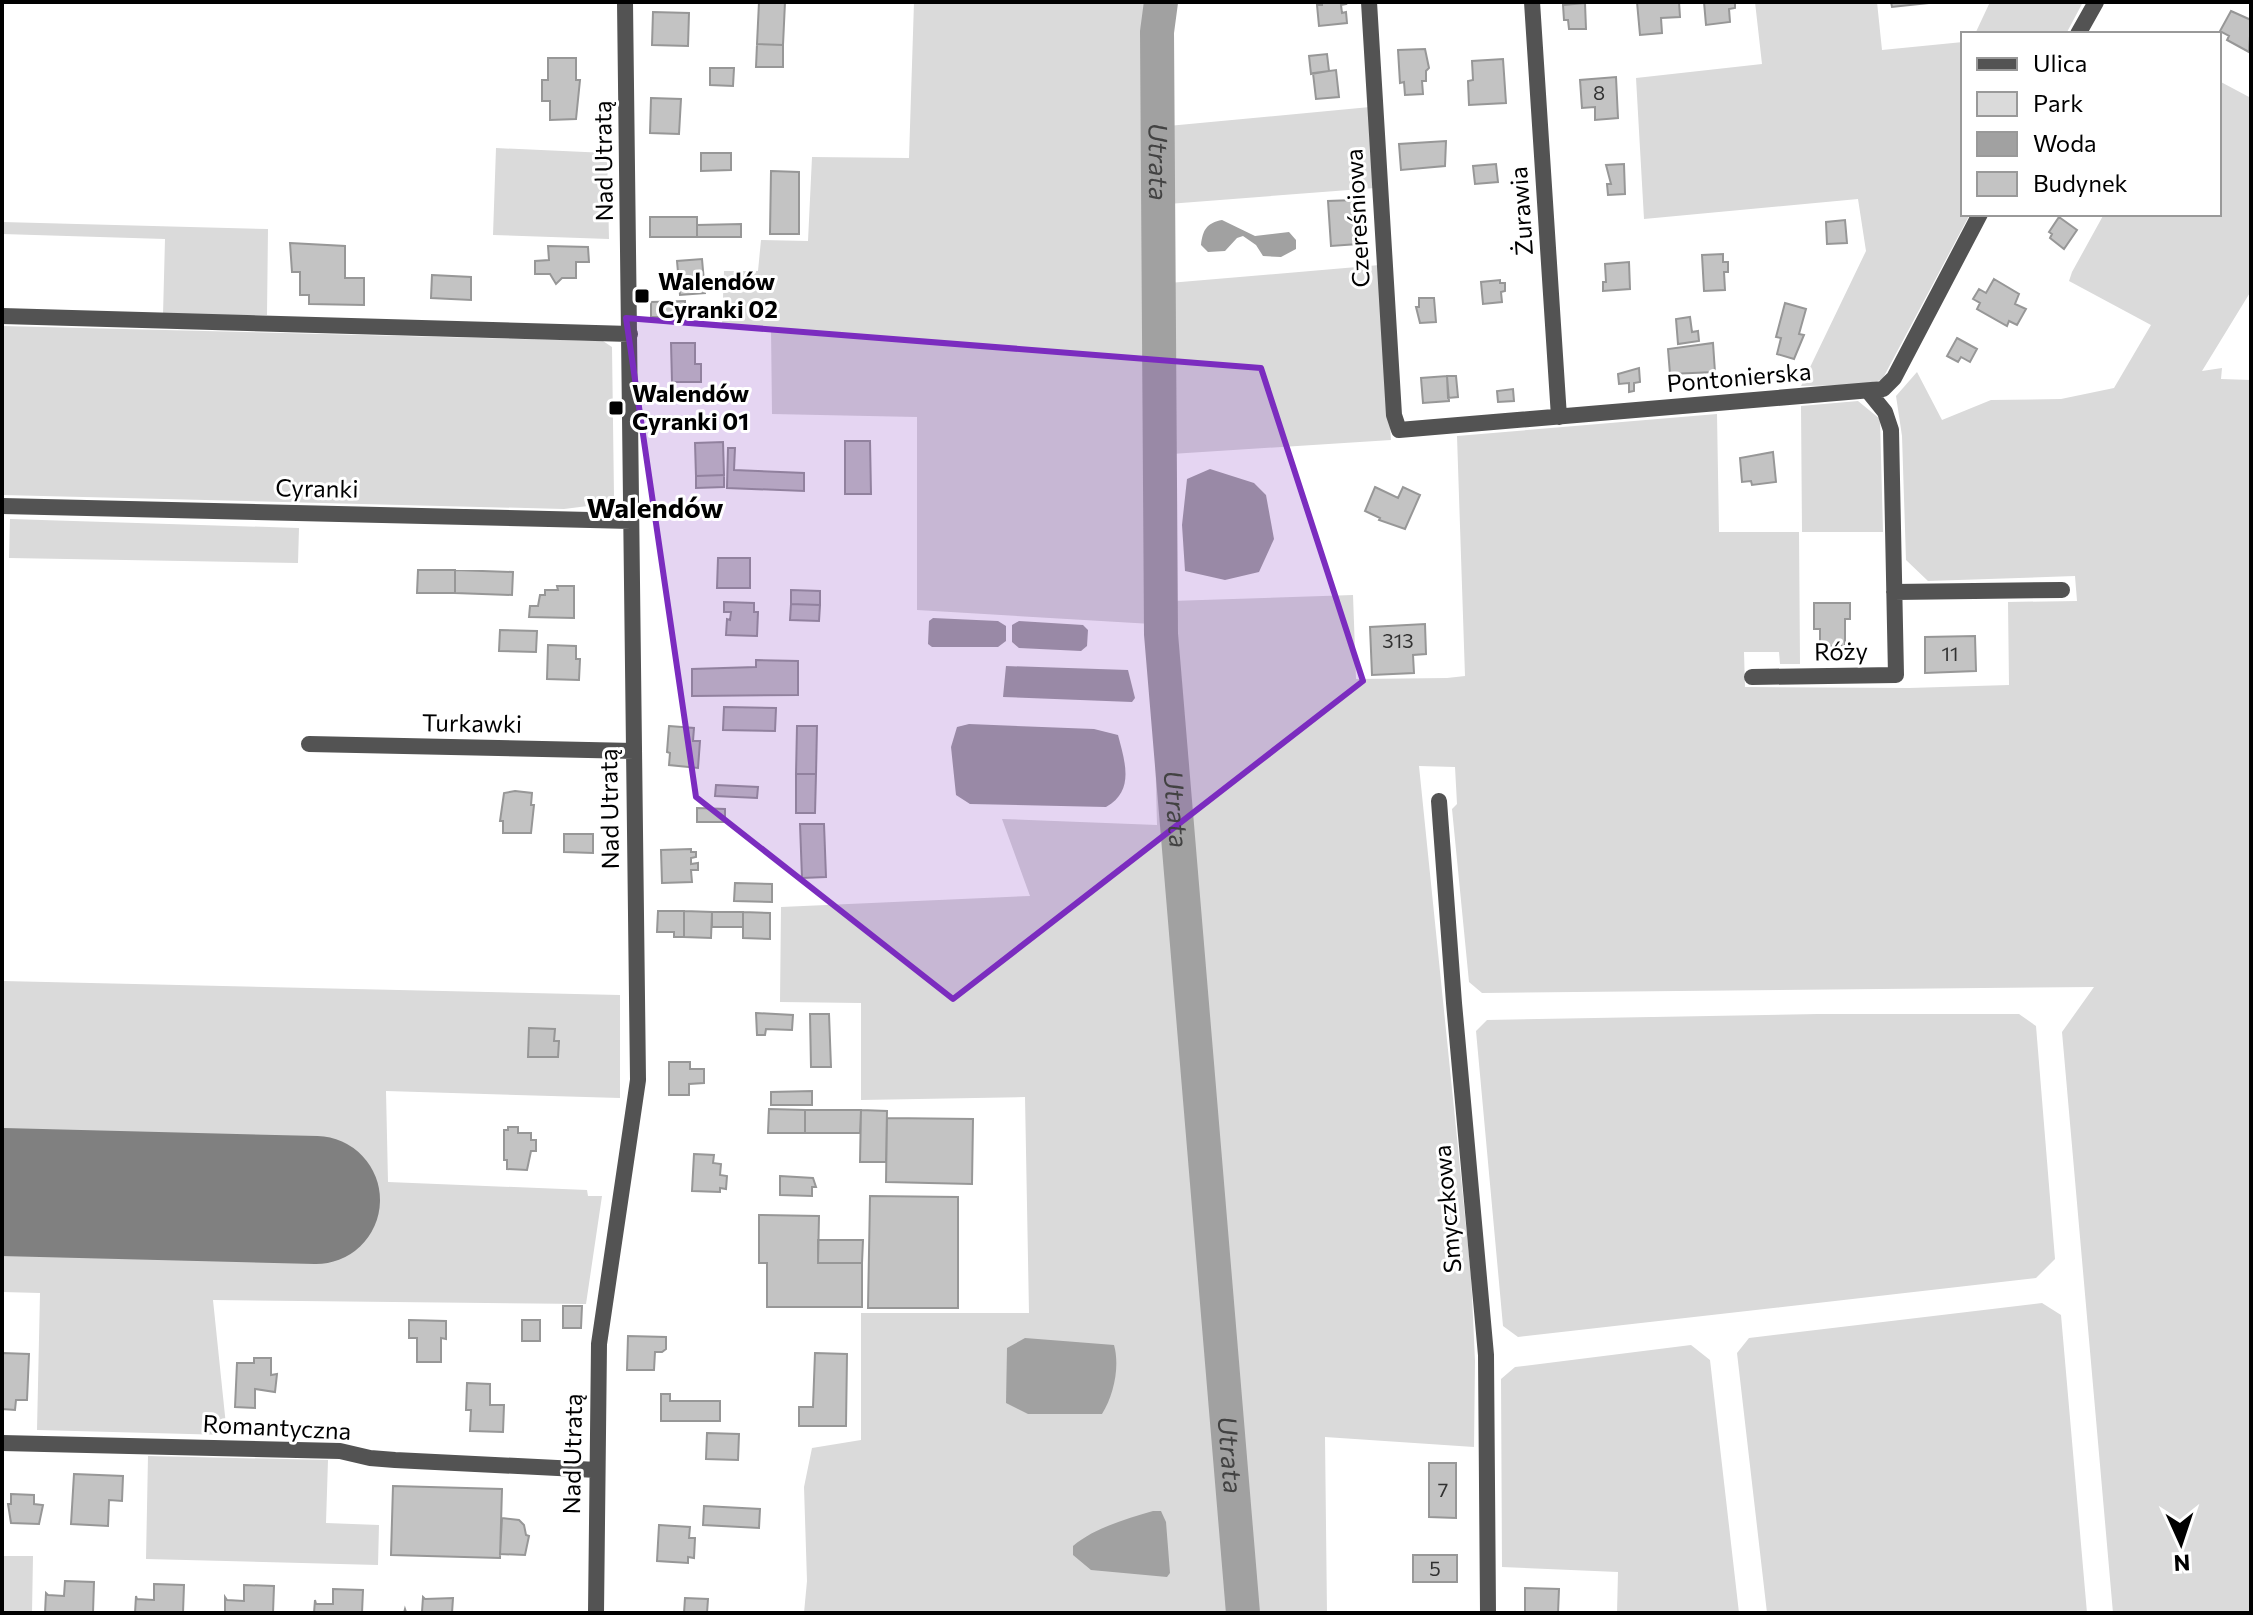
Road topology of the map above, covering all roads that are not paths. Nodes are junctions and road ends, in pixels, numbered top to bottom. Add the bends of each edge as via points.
1 (625, 2) edge
2 (1369, 2) edge
3 (1532, 2) edge
4 (2096, 2) edge
5 (2079, 32) edge
6 (1979, 216) edge
7 (2, 316) edge
8 (630, 334) junction
9 (1868, 391) junction
10 (1559, 417) junction
11 (1399, 430) joint
12 (2, 506) edge
13 (631, 521) junction
14 (2062, 590) dead end
15 (1894, 592) junction
16 (1752, 677) dead end
17 (309, 744) dead end
18 (634, 751) junction
19 (1439, 801) dead end
20 (2, 1443) edge
21 (597, 1470) junction
22 (596, 1613) edge
23 (1488, 1613) edge

1 - 8 street, Nad Utratą
2 - 11 street, Czereśniowa
3 - 10 street, Żurawia
4 - 5 street
6 - 9 street via 1894,378 1883,389
7 - 8 street
8 - 13 street, Nad Utratą
9 - 10 street, Pontonierska
9 - 15 street, Róży via 1891,430
10 - 11 street, Pontonierska
12 - 13 street, Cyranki
13 - 18 street, Nad Utratą
14 - 15 street
15 - 16 street, Róży via 1896,675
17 - 18 street, Turkawki
18 - 21 street, Nad Utratą via 638,1080 599,1344
19 - 23 street, Smyczkowa via 1486,1355
20 - 21 street, Romantyczna via 340,1451 395,1460
21 - 22 street, Nad Utratą

